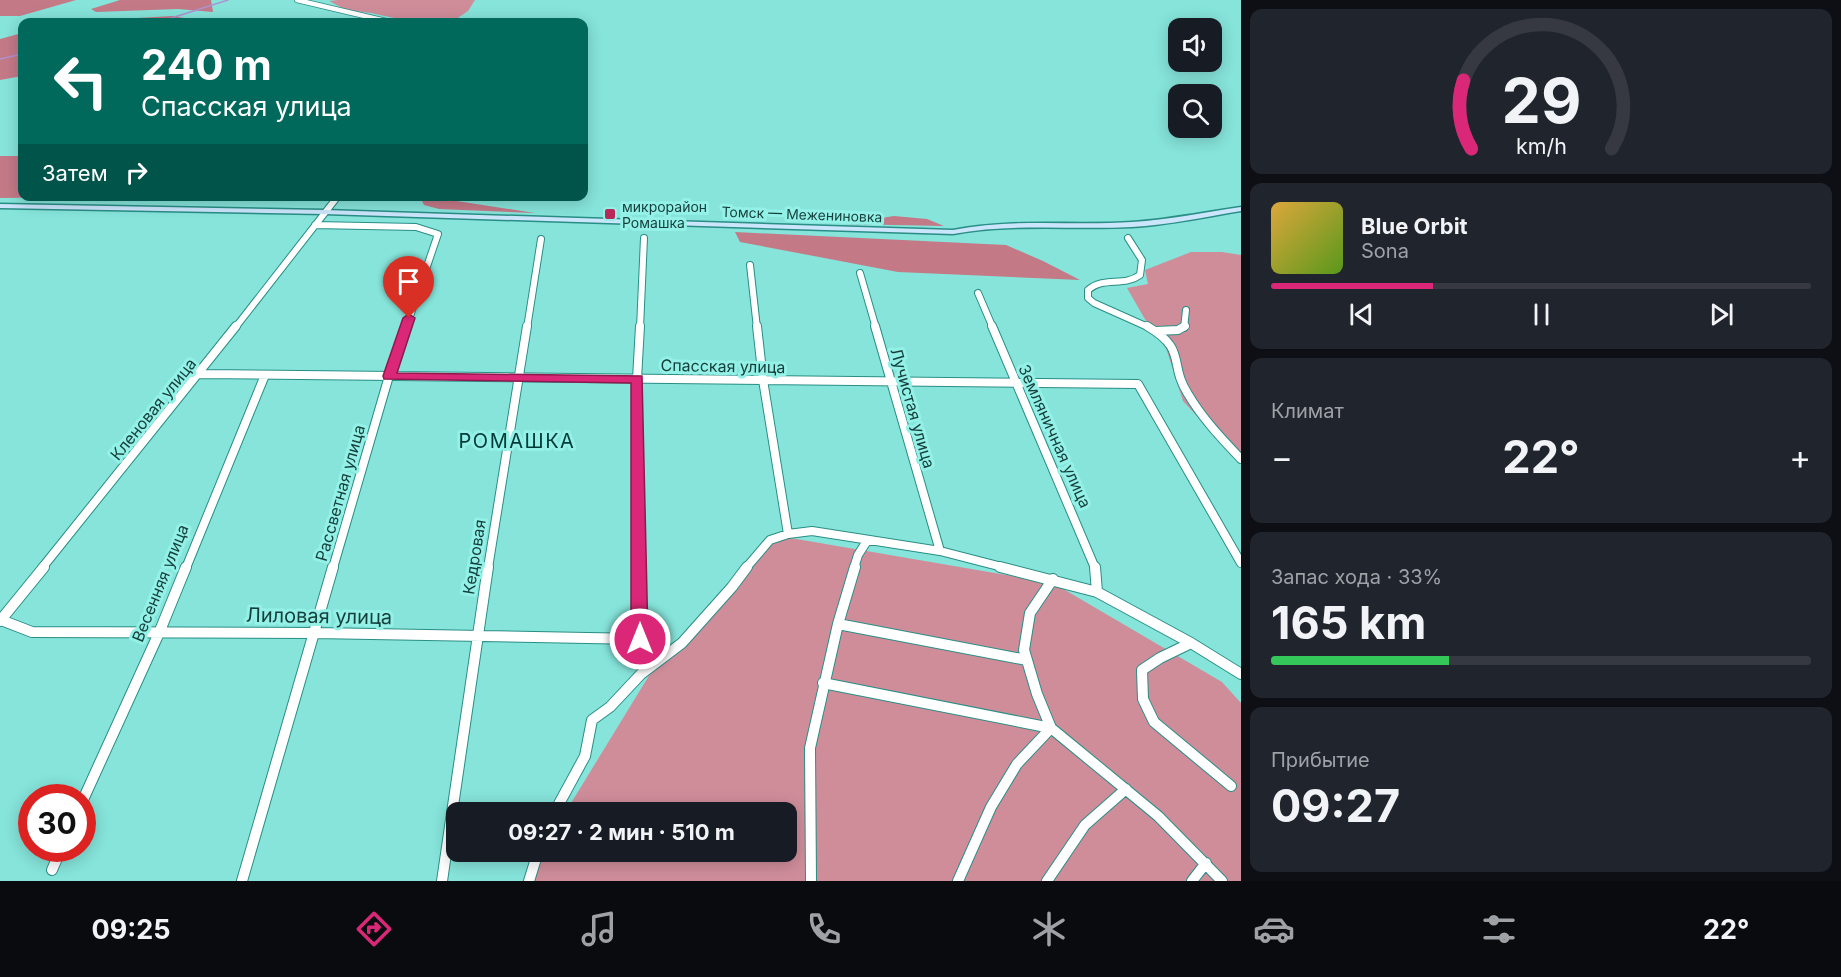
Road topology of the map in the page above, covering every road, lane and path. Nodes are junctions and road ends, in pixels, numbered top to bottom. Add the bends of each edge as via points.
1 (297, 0) edge
2 (373, 18) edge
3 (334, 201) edge
4 (0, 206) edge
5 (1241, 209) edge
6 (325, 212) junction
7 (315, 225) junction
8 (644, 238) dead end
9 (1128, 238) dead end
10 (541, 239) dead end
11 (750, 265) dead end
12 (860, 273) dead end
13 (978, 293) dead end
14 (1186, 310) dead end
15 (1156, 331) junction
16 (199, 374) junction
17 (265, 375) junction
18 (389, 376) junction
19 (518, 378) junction
20 (637, 379) junction
21 (763, 380) junction
22 (891, 382) junction
23 (1017, 383) junction
24 (1241, 459) edge
25 (788, 534) junction
26 (867, 541) junction
27 (940, 551) junction
28 (1241, 563) edge
29 (1053, 579) junction
30 (1097, 592) junction
31 (0, 621) edge
32 (838, 624) junction
33 (159, 633) junction
34 (316, 633) junction
35 (477, 636) junction
36 (1191, 643) junction
37 (1027, 660) junction
38 (1241, 674) edge
39 (824, 683) junction
40 (1051, 728) junction
41 (90, 784) edge
42 (1231, 786) dead end
43 (1126, 789) junction
44 (560, 802) edge
45 (55, 862) edge
46 (535, 862) edge
47 (1206, 863) junction
48 (52, 870) dead end
49 (242, 881) edge
50 (442, 881) edge
51 (529, 881) edge
52 (811, 881) edge
53 (958, 881) edge
54 (1047, 881) edge
55 (1192, 881) edge
56 (1222, 881) edge

1 - 2 street
3 - 6 street, Кленовая улица
4 - 6 street, Томск — Межениновка
5 - 6 street, Томск — Межениновка via 1120,225 1016,223 980,225 953,232
6 - 7 street, Кленовая улица
7 - 16 street, Кленовая улица
7 - 18 street, Рассветная улица via 416,228 438,234
8 - 20 street
9 - 15 street via 1142,260 1140,274 1131,280 1096,283 1088,290 1088,298
10 - 19 street, Кедровая
11 - 21 street
12 - 22 street, Лучистая улица
13 - 23 street, Земляничная улица
14 - 15 street via 1185,327
15 - 24 street via 1170,343 1179,359 1179,381
16 - 17 street, Спасская улица
16 - 31 street, Кленовая улица
17 - 18 street, Спасская улица
17 - 33 street, Весенняя улица
18 - 19 street, Спасская улица
18 - 34 street, Рассветная улица
19 - 20 street, Спасская улица
19 - 35 street, Кедровая
20 - 21 street, Спасская улица
20 - 35 street, Лиловая улица via 640,639
21 - 22 street, Спасская улица
21 - 25 street
22 - 23 street, Спасская улица
22 - 27 street, Лучистая улица
23 - 28 street, Спасская улица via 1138,384
23 - 30 street, Земляничная улица via 1095,563
25 - 26 street via 812,531
25 - 44 street via 770,540 682,643 641,674 592,720 585,756
26 - 27 street
26 - 32 street via 858,555
27 - 29 street
29 - 30 street
29 - 37 street via 1029,613 1024,650
30 - 36 street
31 - 33 street, Лиловая улица via 32,632
32 - 37 street
32 - 39 street
33 - 34 street, Лиловая улица
33 - 41 street, Весенняя улица
34 - 35 street, Лиловая улица
34 - 49 street, Рассветная улица
35 - 50 street, Кедровая
36 - 38 street
36 - 42 street via 1142,670 1143,699 1154,722
37 - 40 street
39 - 40 street
39 - 52 street via 810,748
40 - 43 street
40 - 53 street via 1017,764 996,798
43 - 47 street
43 - 54 street via 1085,825
45 - 48 street
46 - 51 street
47 - 55 street
47 - 56 street

